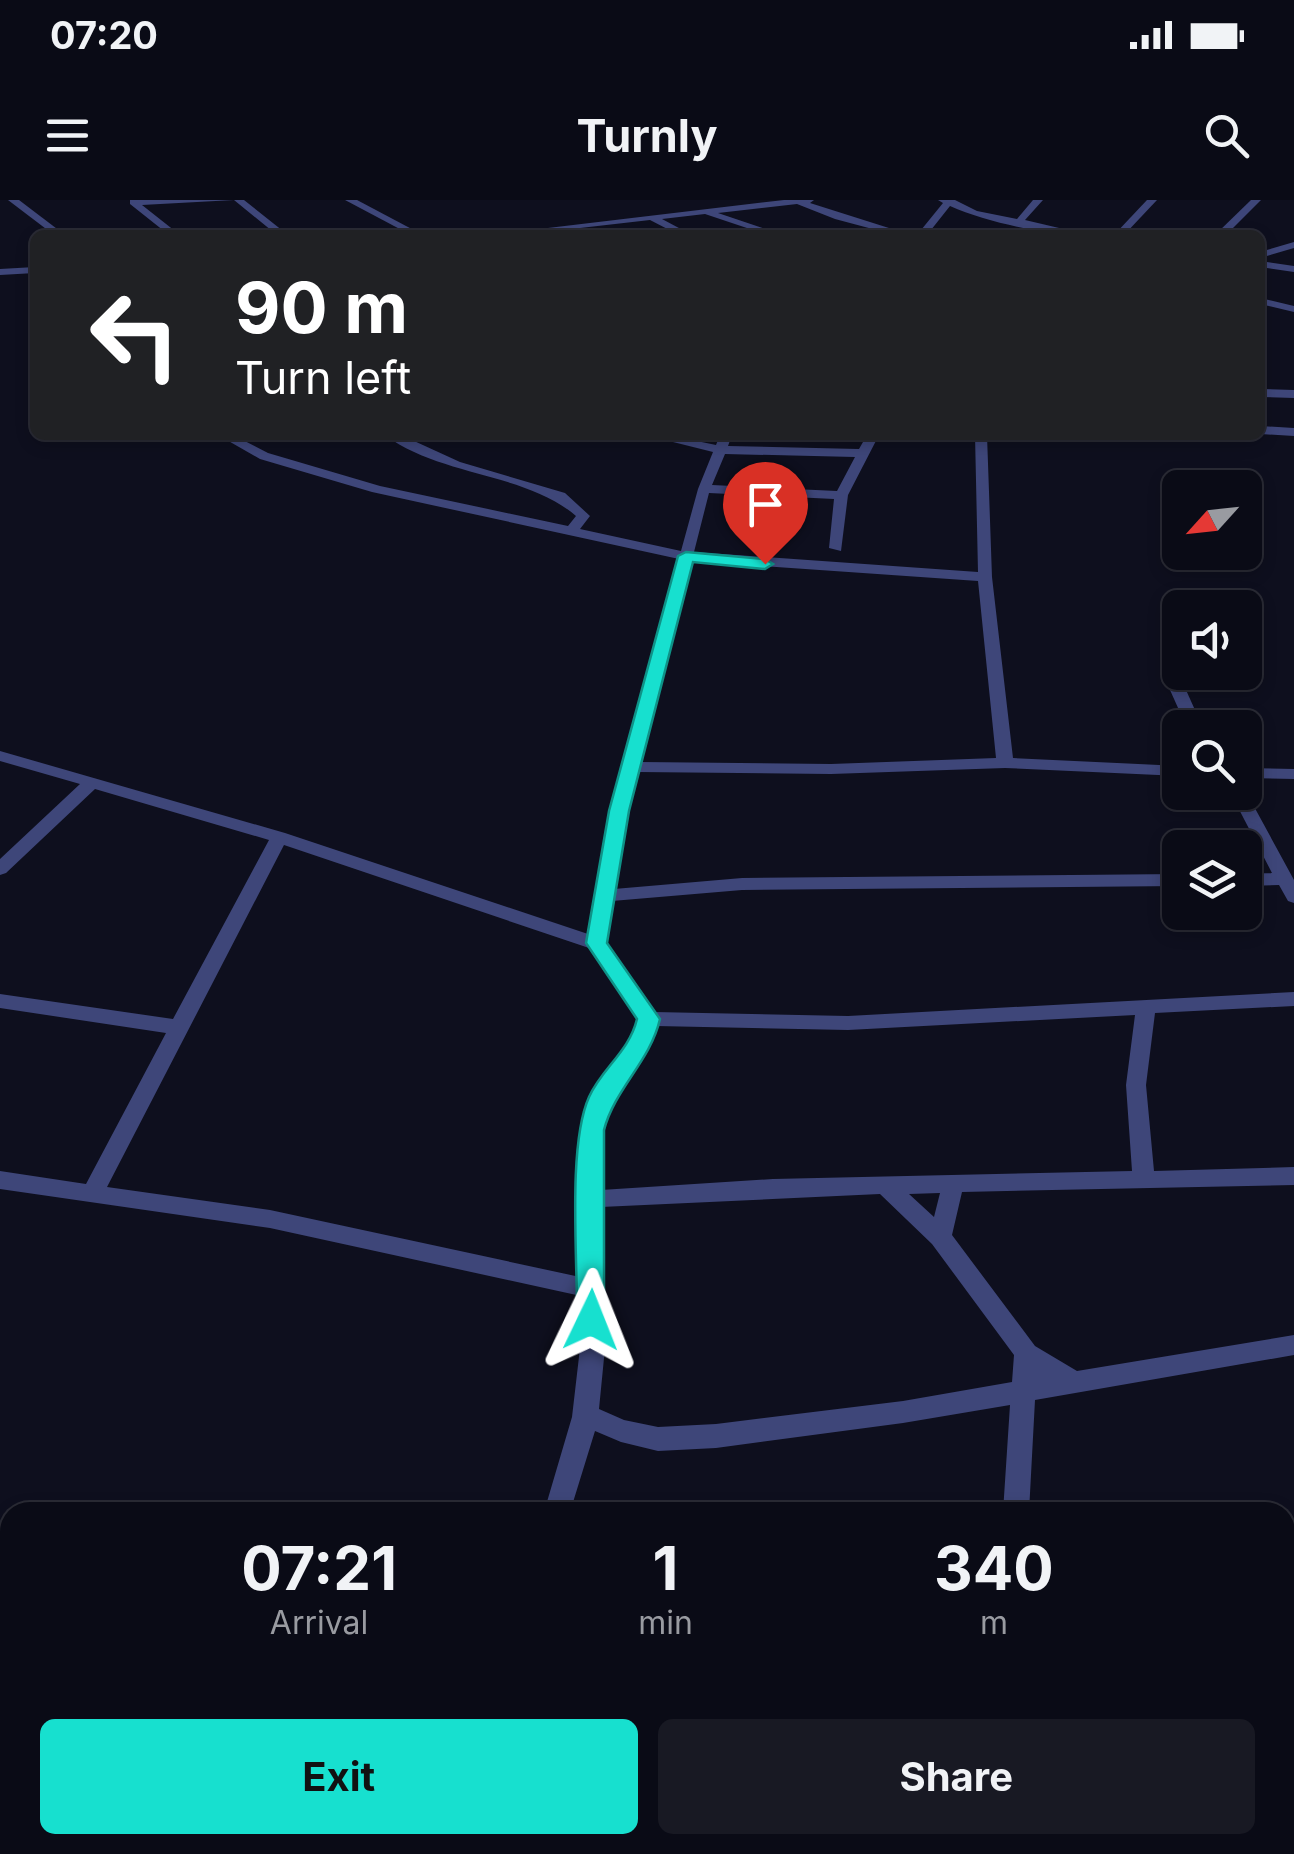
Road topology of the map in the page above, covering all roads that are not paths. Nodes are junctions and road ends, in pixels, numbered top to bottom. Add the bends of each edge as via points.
1 (13, 200) edge
2 (229, 200) edge
3 (238, 200) edge
4 (350, 200) edge
5 (808, 200) edge
6 (827, 200) edge
7 (1038, 200) edge
8 (1152, 200) edge
9 (1258, 200) edge
10 (132, 201) edge
11 (798, 201) edge
12 (947, 202) edge
13 (700, 210) junction
14 (818, 211) junction
15 (650, 217) junction
16 (1002, 220) junction
17 (1018, 223) junction
18 (53, 230) edge
19 (168, 230) edge
20 (277, 230) edge
21 (408, 230) edge
22 (537, 230) edge
23 (677, 230) edge
24 (762, 230) edge
25 (888, 230) edge
26 (926, 230) edge
27 (999, 230) edge
28 (1056, 230) edge
29 (1124, 230) edge
30 (1225, 230) edge
31 (1294, 245) edge
32 (1265, 254) edge
33 (1265, 265) edge
34 (1294, 268) edge
35 (30, 270) edge
36 (0, 272) edge
37 (1265, 302) edge
38 (1294, 308) edge
39 (1265, 393) edge
40 (1294, 394) edge
41 (1265, 430) edge
42 (1294, 432) edge
43 (235, 440) edge
44 (402, 440) edge
45 (696, 440) edge
46 (870, 440) edge
47 (980, 440) edge
48 (724, 443) edge
49 (862, 453) junction
50 (704, 489) junction
51 (841, 495) junction
52 (570, 532) junction
53 (836, 548) junction
54 (686, 556) junction
55 (805, 568) junction
56 (862, 570) junction
57 (984, 577) junction
58 (0, 756) edge
59 (1005, 763) junction
60 (632, 767) junction
61 (1162, 770) edge
62 (1262, 773) edge
63 (1294, 774) edge
64 (92, 782) junction
65 (1247, 810) edge
66 (279, 837) junction
67 (0, 870) edge
68 (1162, 880) edge
69 (1262, 880) edge
70 (1284, 880) junction
71 (605, 896) junction
72 (1294, 897) edge
73 (596, 943) junction
74 (1294, 999) edge
75 (0, 1001) edge
76 (1146, 1007) junction
77 (648, 1019) junction
78 (176, 1027) junction
79 (1294, 1176) edge
80 (0, 1180) edge
81 (1144, 1180) junction
82 (953, 1185) junction
83 (886, 1186) junction
84 (92, 1194) junction
85 (591, 1199) junction
86 (940, 1237) junction
87 (592, 1289) junction
88 (1294, 1345) edge
89 (1026, 1352) junction
90 (1071, 1380) junction
91 (1024, 1388) junction
92 (586, 1415) junction
93 (561, 1502) edge
94 (1017, 1502) edge

1 - 18 street
2 - 10 street
3 - 20 street
4 - 21 street
5 - 11 street
6 - 14 street
7 - 17 street
8 - 29 street
9 - 30 street
10 - 19 street
11 - 13 street
11 - 14 street
12 - 16 street
12 - 26 street
13 - 15 street
13 - 24 street
14 - 25 street
15 - 22 street
15 - 23 street
16 - 17 street
16 - 27 street
17 - 28 street
31 - 32 street
33 - 34 street
35 - 36 street
37 - 38 street
39 - 40 street
41 - 42 street
43 - 52 street via 290,465
44 - 52 street via 456,465 560,496 583,516
45 - 48 street
46 - 49 street
47 - 57 street
48 - 49 street
48 - 50 street
49 - 51 street
50 - 51 street
50 - 54 street
51 - 53 street
52 - 54 street
53 - 55 street
53 - 56 street
54 - 55 street
54 - 60 street
55 - 56 street
56 - 57 street
57 - 59 street
58 - 64 street
59 - 60 street
59 - 61 street
60 - 71 street
62 - 63 street
64 - 66 street
64 - 67 street
65 - 70 street
66 - 73 street
66 - 78 street
68 - 71 street via 742,884
69 - 70 street
70 - 72 street
71 - 73 street
73 - 77 street
74 - 76 street
75 - 78 street
76 - 77 street via 848,1024
76 - 81 street via 1136,1085
77 - 85 street via 643,1042 600,1098 592,1130
78 - 84 street
79 - 81 street
80 - 84 street
81 - 82 street
82 - 83 street
82 - 86 street
83 - 85 street
83 - 86 street
84 - 87 street via 270,1219
85 - 87 street
86 - 89 street
87 - 92 street
88 - 90 street
89 - 90 street
89 - 91 street
90 - 91 street
91 - 92 street via 903,1412 716,1436 658,1439
91 - 94 street
92 - 93 street

